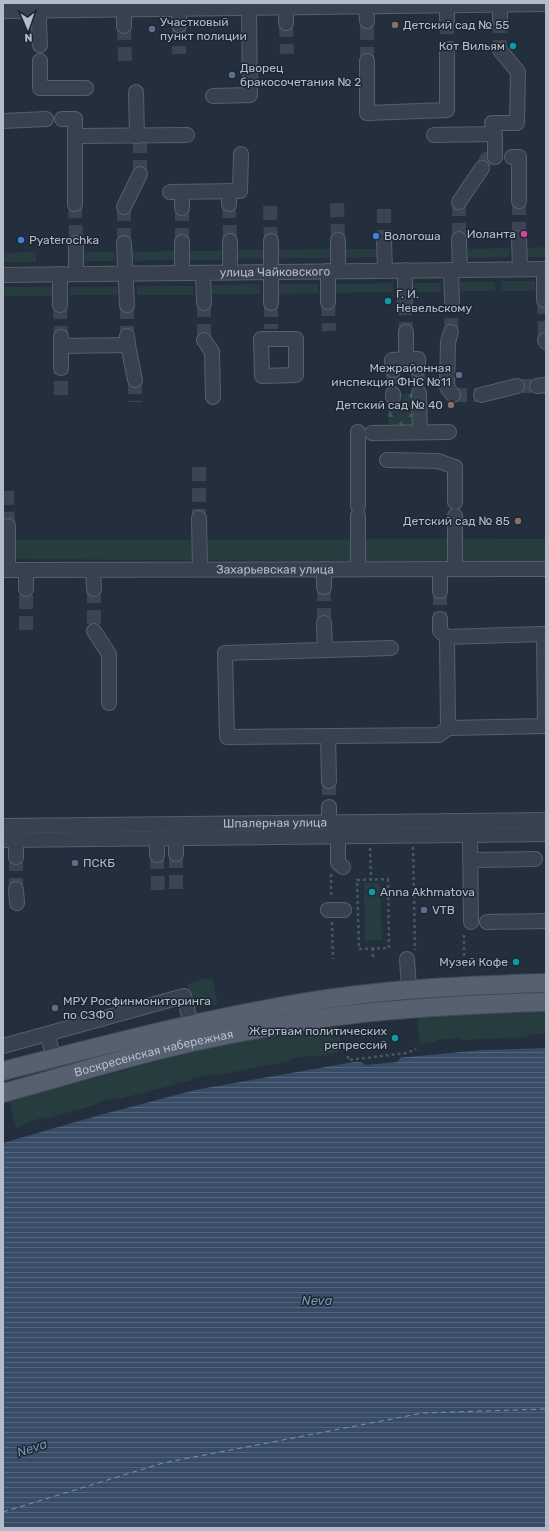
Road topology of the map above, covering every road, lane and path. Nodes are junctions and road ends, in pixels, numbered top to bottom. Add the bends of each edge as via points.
1 (546, 4) edge
2 (447, 6) junction
3 (38, 7) edge
4 (366, 7) junction
5 (249, 8) junction
6 (286, 8) junction
7 (179, 9) junction
8 (124, 10) junction
9 (3, 11) edge
10 (447, 20) tunnel mouth
11 (367, 21) tunnel mouth
12 (286, 23) tunnel mouth
13 (179, 25) tunnel mouth
14 (124, 26) tunnel mouth
15 (40, 46) dead end
16 (447, 49) tunnel mouth
17 (500, 50) tunnel mouth
18 (40, 61) dead end
19 (367, 61) tunnel mouth
20 (86, 88) dead end
21 (136, 92) dead end
22 (213, 96) dead end
23 (62, 119) dead end
24 (46, 120) dead end
25 (3, 121) edge
26 (492, 123) dead end
27 (188, 135) dead end
28 (434, 135) dead end
29 (75, 136) junction
30 (139, 137) junction
31 (241, 154) dead end
32 (482, 168) tunnel mouth
33 (140, 174) tunnel mouth
34 (519, 201) tunnel mouth
35 (459, 202) tunnel mouth
36 (75, 204) tunnel mouth
37 (124, 207) tunnel mouth
38 (182, 208) tunnel mouth
39 (520, 238) tunnel mouth
40 (459, 239) tunnel mouth
41 (338, 240) tunnel mouth
42 (384, 240) tunnel mouth
43 (230, 241) tunnel mouth
44 (271, 241) tunnel mouth
45 (182, 242) tunnel mouth
46 (76, 243) tunnel mouth
47 (124, 243) tunnel mouth
48 (520, 269) junction
49 (545, 269) edge
50 (385, 270) junction
51 (405, 270) junction
52 (455, 270) junction
53 (333, 271) junction
54 (230, 272) junction
55 (271, 272) junction
56 (182, 273) junction
57 (203, 273) junction
58 (60, 274) junction
59 (76, 274) junction
60 (126, 274) junction
61 (3, 275) edge
62 (452, 300) tunnel mouth
63 (544, 300) dead end
64 (405, 301) tunnel mouth
65 (328, 302) tunnel mouth
66 (204, 303) tunnel mouth
67 (271, 303) tunnel mouth
68 (127, 304) tunnel mouth
69 (60, 305) tunnel mouth
70 (406, 332) tunnel mouth
71 (451, 332) tunnel mouth
72 (204, 340) tunnel mouth
73 (406, 359) junction
74 (61, 368) tunnel mouth
75 (418, 369) tunnel mouth
76 (392, 370) tunnel mouth
77 (135, 380) tunnel mouth
78 (517, 386) tunnel mouth
79 (419, 393) tunnel mouth
80 (453, 395) dead end
81 (481, 395) tunnel mouth
82 (212, 397) dead end
83 (420, 432) junction
84 (449, 432) dead end
85 (386, 460) dead end
86 (199, 518) tunnel mouth
87 (8, 526) tunnel mouth
88 (200, 569) junction
89 (324, 569) junction
90 (358, 569) junction
91 (440, 569) junction
92 (455, 569) junction
93 (546, 569) edge
94 (6, 570) edge
95 (26, 570) junction
96 (93, 570) junction
97 (324, 587) tunnel mouth
98 (26, 589) tunnel mouth
99 (94, 589) tunnel mouth
100 (440, 591) tunnel mouth
101 (440, 619) tunnel mouth
102 (324, 623) tunnel mouth
103 (94, 631) tunnel mouth
104 (447, 637) junction
105 (391, 648) dead end
106 (325, 650) junction
107 (109, 702) dead end
108 (448, 728) junction
109 (328, 736) junction
110 (329, 781) tunnel mouth
111 (329, 807) tunnel mouth
112 (546, 820) edge
113 (329, 823) junction
114 (3, 826) edge
115 (546, 834) edge
116 (470, 835) junction
117 (338, 836) junction
118 (157, 838) junction
119 (176, 838) junction
120 (9, 840) edge
121 (413, 844) dead end
122 (370, 845) dead end
123 (176, 854) tunnel mouth
124 (157, 855) tunnel mouth
125 (16, 857) tunnel mouth
126 (536, 859) dead end
127 (470, 860) junction
128 (344, 867) dead end
129 (370, 880) junction
130 (328, 910) dead end
131 (344, 910) dead end
132 (546, 921) edge
133 (471, 922) joint
134 (487, 922) dead end
135 (373, 948) junction
136 (332, 955) dead end
137 (411, 956) joint
138 (373, 958) dead end
139 (333, 960) dead end
140 (464, 968) dead end
141 (546, 983) edge
142 (409, 989) junction
143 (546, 1002) edge
144 (191, 1024) junction
145 (47, 1034) junction
146 (3, 1046) edge
147 (416, 1049) dead end
148 (348, 1056) dead end
149 (54, 1058) junction
150 (3, 1071) edge
151 (3, 1093) edge

1 - 2 street via 500,12
2 - 4 street
2 - 10 street
3 - 8 street
3 - 9 street
3 - 15 street
4 - 6 street
4 - 11 street
5 - 6 street
5 - 7 street
5 - 22 street via 250,95
6 - 12 street
7 - 8 street
7 - 13 street
8 - 14 street
16 - 19 street via 447,110 367,113
17 - 26 street via 518,72 517,123
18 - 20 street via 40,88
21 - 30 street
23 - 29 street via 75,119
24 - 25 street
27 - 30 street
28 - 34 street via 495,134 500,157 519,157
29 - 30 street
29 - 36 street
31 - 38 street via 240,191 229,198 176,192
32 - 35 street
33 - 37 street
39 - 48 street
40 - 52 street
41 - 53 street
42 - 50 street
43 - 54 street
44 - 55 street
45 - 56 street
46 - 59 street
47 - 60 street
48 - 49 street, улица Чайковского
48 - 52 street, улица Чайковского
49 - 63 street
50 - 51 street, улица Чайковского
50 - 53 street, улица Чайковского
51 - 52 street, улица Чайковского
51 - 64 street
52 - 62 street
53 - 55 street, улица Чайковского
53 - 65 street
54 - 55 street, улица Чайковского
54 - 57 street, улица Чайковского
55 - 67 street
56 - 57 street, улица Чайковского
56 - 60 street, улица Чайковского
57 - 66 street
58 - 59 street, улица Чайковского
58 - 61 street, улица Чайковского
58 - 69 street
59 - 60 street, улица Чайковского
60 - 68 street
70 - 73 street
71 - 80 street via 448,342 447,387
72 - 82 street via 212,352
73 - 75 street via 418,359
73 - 76 street via 392,360
74 - 77 street via 61,342 128,340
78 - 81 street
79 - 83 street
83 - 84 street
83 - 90 street via 365,433 358,511
85 - 92 street via 438,461 455,467
86 - 88 street
87 - 94 street
88 - 89 street, Захарьевская улица
88 - 96 street, Захарьевская улица
89 - 90 street, Захарьевская улица
89 - 97 street
90 - 91 street, Захарьевская улица
91 - 92 street, Захарьевская улица
91 - 100 street
92 - 93 street, Захарьевская улица
94 - 95 street, Захарьевская улица
95 - 96 street, Захарьевская улица
95 - 98 street
96 - 99 street
101 - 104 street via 440,631
102 - 106 street
103 - 107 street via 109,654
104 - 108 street
104 - 108 street via 544,634 545,696 545,726
105 - 106 street
106 - 109 street via 225,653 227,738
108 - 109 street via 439,735
109 - 110 street
111 - 113 street
112 - 113 street, Шпалерная улица
113 - 114 street, Шпалерная улица
115 - 116 street, Шпалерная улица
116 - 117 street, Шпалерная улица
116 - 127 street
117 - 119 street, Шпалерная улица
117 - 128 street via 338,863
118 - 119 street, Шпалерная улица
118 - 120 street, Шпалерная улица
118 - 124 street
119 - 123 street
120 - 125 street
121 - 137 path
122 - 129 path
126 - 127 street
127 - 133 street
129 - 135 path via 357,880 359,949
129 - 135 path via 388,879 388,948
130 - 131 street
132 - 134 street
133 - 140 path via 464,935
135 - 138 path
136 - 139 path
137 - 142 street
141 - 142 main road, Воскресенская набережная
142 - 144 main road, Воскресенская набережная via 314,1001
143 - 151 main road, Воскресенская набережная via 412,1008 322,1018 192,1042
144 - 145 street via 184,996
144 - 149 main road, Воскресенская набережная
145 - 146 street
145 - 149 street
147 - 148 path via 407,1053 348,1060
149 - 150 main road, Воскресенская набережная

